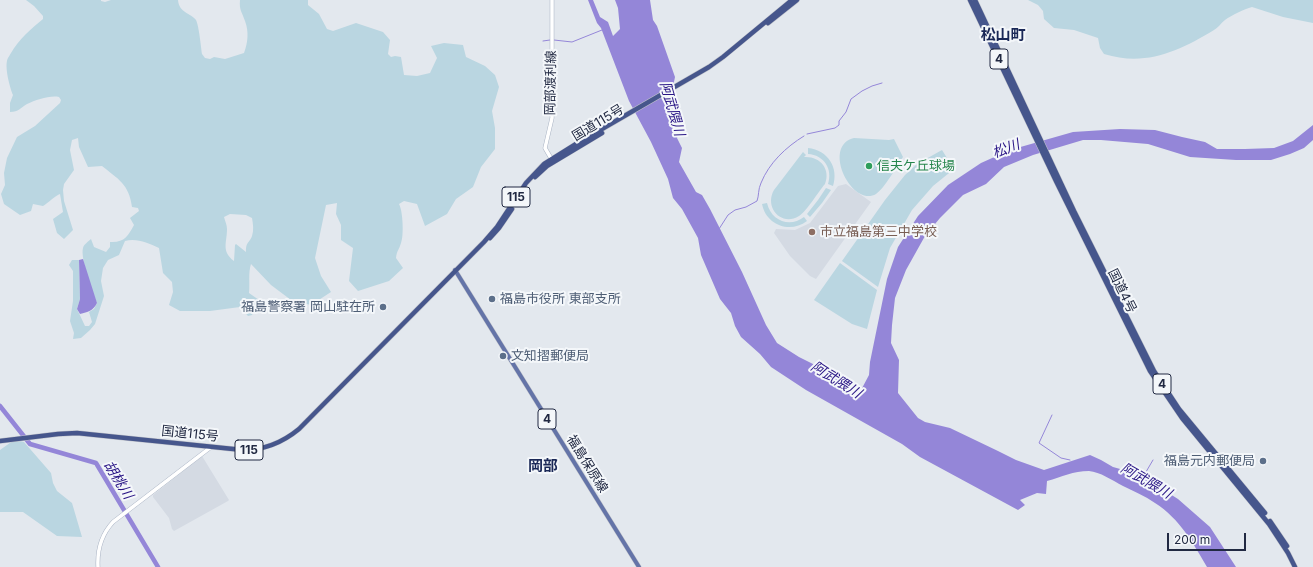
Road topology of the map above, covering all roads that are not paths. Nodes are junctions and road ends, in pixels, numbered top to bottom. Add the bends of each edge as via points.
1 (552, 0) edge
2 (792, 0) edge
3 (797, 0) edge
4 (970, 0) edge
5 (975, 0) edge
6 (695, 77) junction
7 (1028, 118) junction
8 (552, 161) junction
9 (1056, 179) junction
10 (456, 271) junction
11 (0, 441) edge
12 (210, 447) junction
13 (98, 567) edge
14 (639, 567) edge
15 (1295, 567) edge
16 (1299, 567) edge

1 - 8 main road, 岡部渡利線 via 552,118 545,148
2 - 6 highway, 国道115号 / 115
3 - 6 highway, 国道115号 / 115 via 719,64
4 - 7 highway, 国道4号 / 4
5 - 7 highway, 国道4号 / 4 via 1017,87
6 - 8 highway, 国道115号 / 115
7 - 9 highway, 国道4号 / 4
8 - 10 highway, 国道115号 / 115 via 532,176 497,227
9 - 15 highway, 国道4号 / 4 via 1135,344 1158,385 1259,511
9 - 16 highway, 国道4号 / 4 via 1140,346 1161,382 1179,409 1262,509
10 - 12 highway, 国道115号 / 115 via 299,429 287,438 257,450
10 - 14 main road, 福島保原線 / 4
11 - 12 highway, 国道115号 / 115 via 77,433
12 - 13 main road via 113,522 99,546

